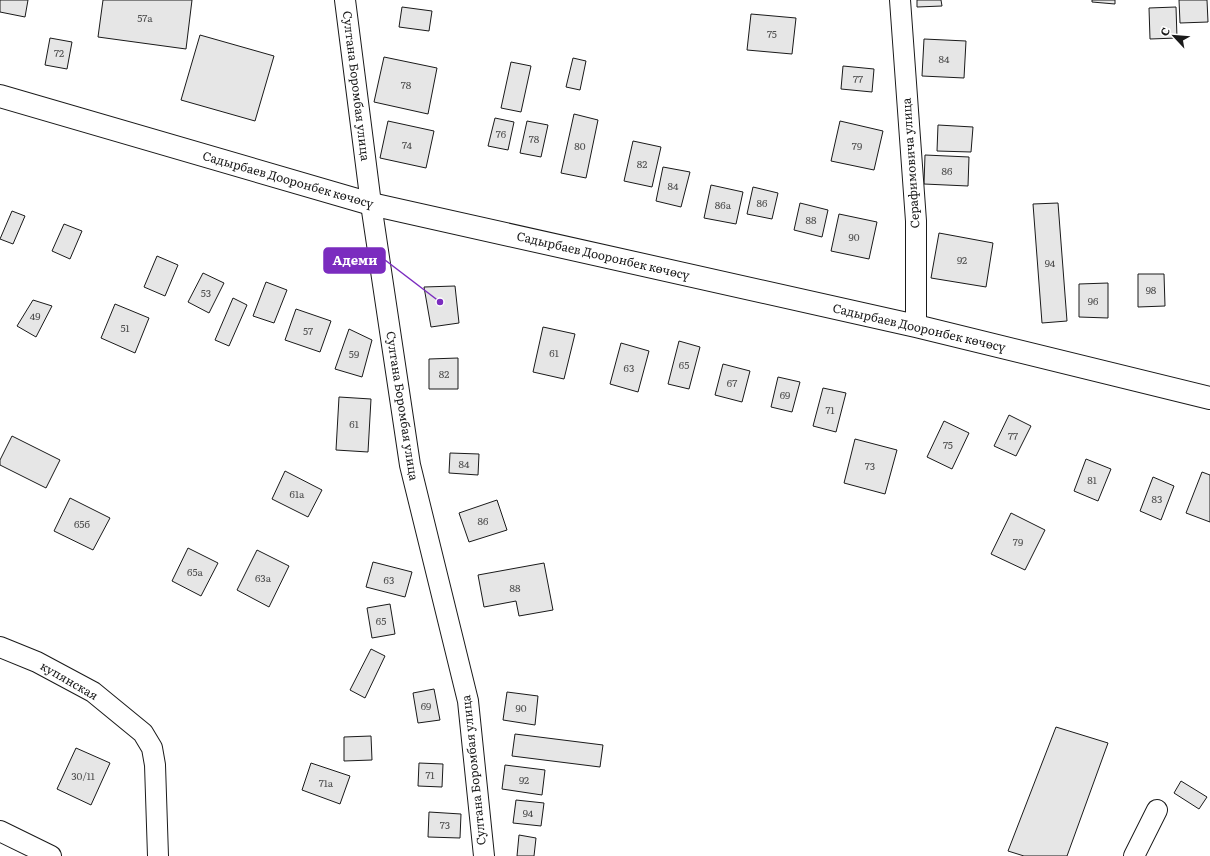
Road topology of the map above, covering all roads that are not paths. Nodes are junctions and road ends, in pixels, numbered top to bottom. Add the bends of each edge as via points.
1 (344, 0) edge
2 (900, 0) edge
3 (0, 96) edge
4 (371, 204) junction
5 (916, 326) junction
6 (1210, 398) edge
7 (0, 647) edge
8 (1157, 810) dead end
9 (0, 831) edge
10 (51, 856) edge
11 (158, 856) edge
12 (484, 856) edge
13 (1134, 856) edge

1 - 4 street, Султана Боромбая улица
2 - 5 street, Серафимовича улица via 916,221
3 - 4 main road, Садырбаев Дооронбек көчөсү
4 - 5 main road, Садырбаев Дооронбек көчөсү
4 - 12 street, Султана Боромбая улица via 410,465 468,701
5 - 6 main road, Садырбаев Дооронбек көчөсү
7 - 11 street, купянская via 37,662 92,692 143,733 152,748 155,765
8 - 13 street
9 - 10 street

